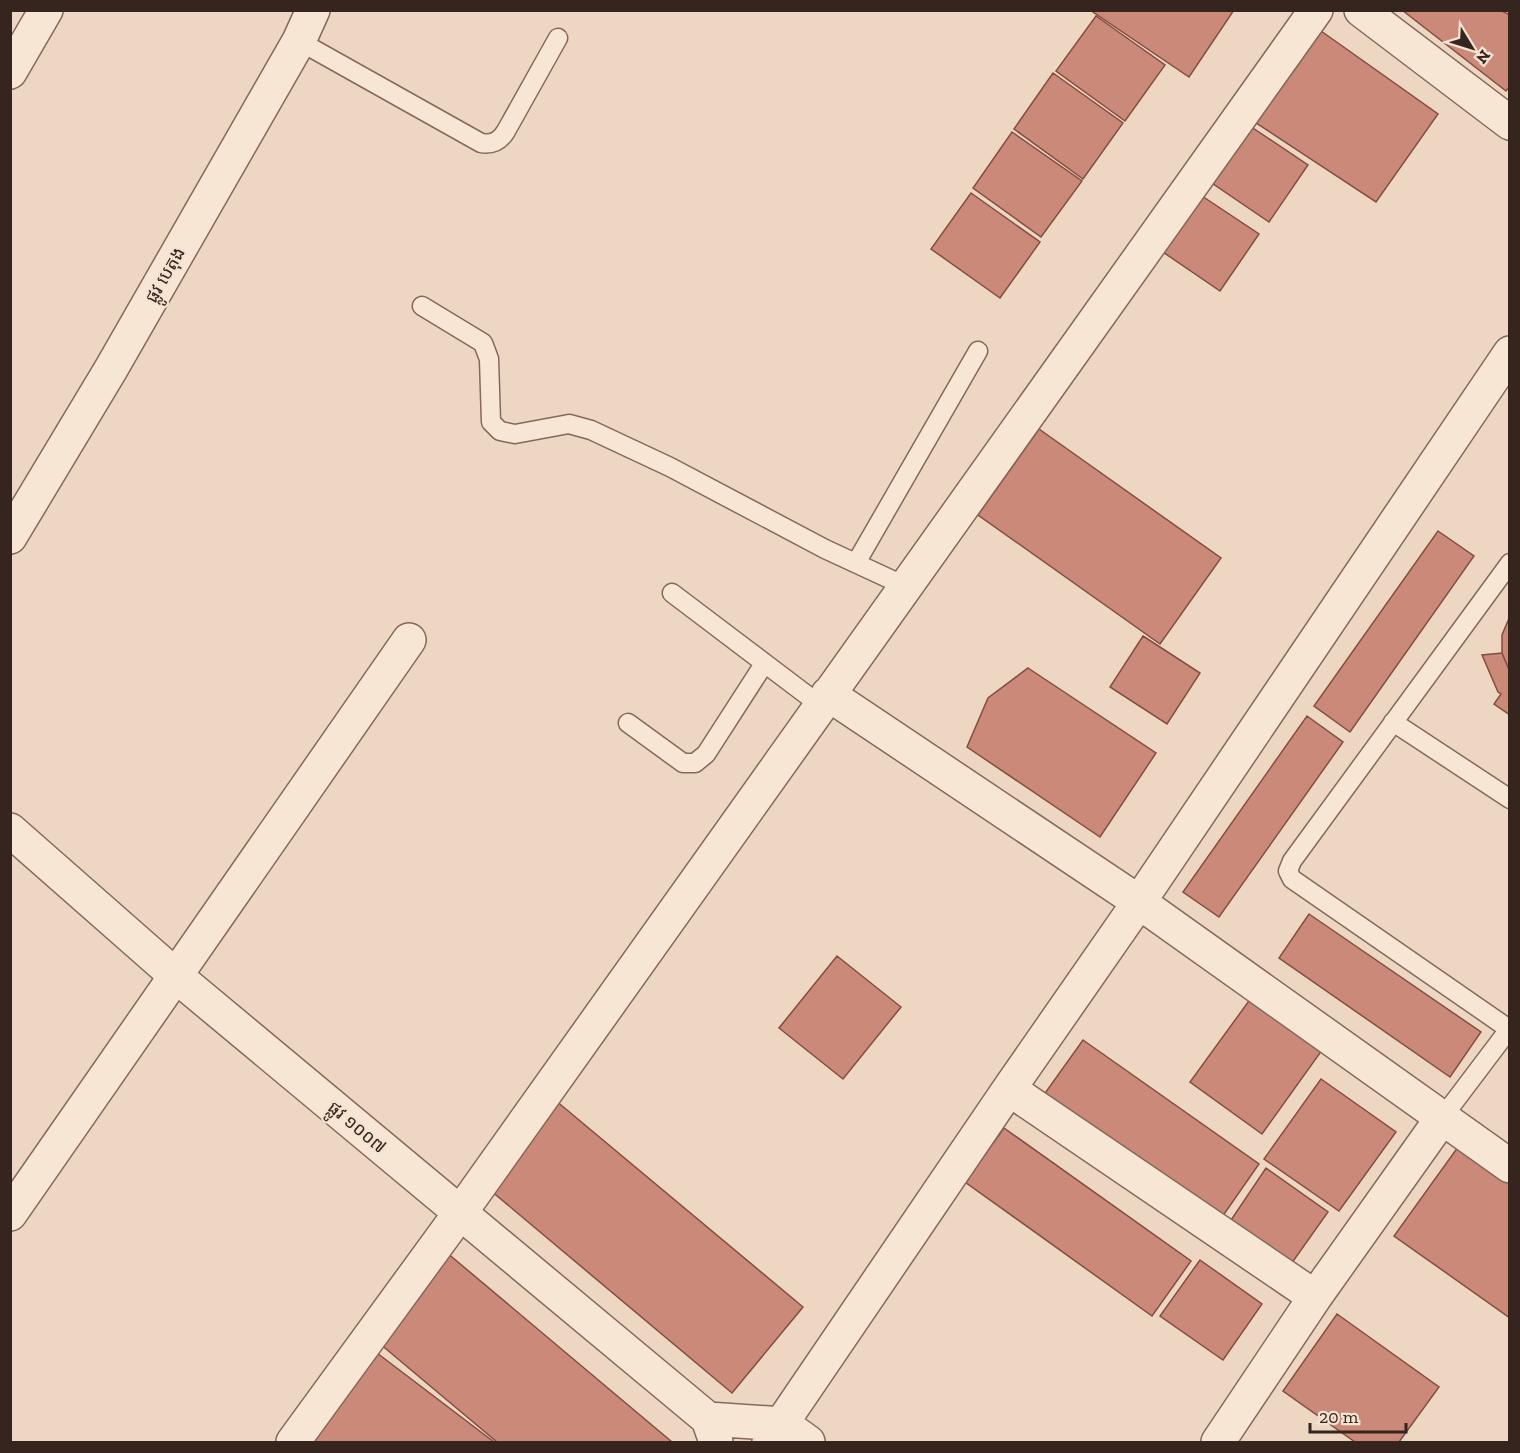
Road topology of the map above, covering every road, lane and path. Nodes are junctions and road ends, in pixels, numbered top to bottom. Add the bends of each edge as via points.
1 (46, 10) edge
2 (314, 10) edge
3 (1316, 10) edge
4 (1361, 10) edge
5 (558, 38) dead end
6 (299, 41) junction
7 (10, 72) edge
8 (1509, 123) edge
9 (422, 306) dead end
10 (978, 351) dead end
11 (1509, 353) edge
12 (10, 537) edge
13 (856, 563) junction
14 (1509, 563) edge
15 (905, 586) junction
16 (672, 593) dead end
17 (409, 640) dead end
18 (764, 664) junction
19 (824, 700) junction
20 (1393, 722) junction
21 (628, 723) dead end
22 (1509, 799) edge
23 (10, 830) edge
24 (1139, 902) junction
25 (176, 976) junction
26 (1509, 1028) edge
27 (1009, 1089) junction
28 (1442, 1118) junction
29 (1509, 1166) edge
30 (460, 1213) junction
31 (10, 1214) edge
32 (1315, 1297) junction
33 (712, 1431) edge
34 (787, 1436) edge
35 (293, 1443) edge
36 (1218, 1443) edge

1 - 7 street
2 - 6 street, ផ្លូវ បេតុង
3 - 15 street
4 - 8 street
5 - 6 lane via 506,131 489,145
6 - 12 street, ផ្លូវ បេតុង
9 - 13 lane via 483,344 489,358 491,422 500,431 515,434 570,424 591,430
10 - 13 lane
11 - 24 street
13 - 15 lane
14 - 20 lane
15 - 19 street
16 - 18 lane
17 - 25 street
18 - 19 lane
18 - 21 lane via 706,754 695,763 683,763
19 - 24 street
19 - 30 street
20 - 22 lane
20 - 26 lane via 1288,871 1292,879
23 - 25 street, ផ្លូវ ១០០៧
24 - 27 street
24 - 28 street
25 - 30 street, ផ្លូវ ១០០៧
25 - 31 street
26 - 28 lane
27 - 32 street
27 - 34 street
28 - 29 street
28 - 32 street
30 - 33 street, ផ្លូវ ១០០៧
30 - 35 street
32 - 36 street
33 - 34 street, ផ្លូវ ១០០៧

